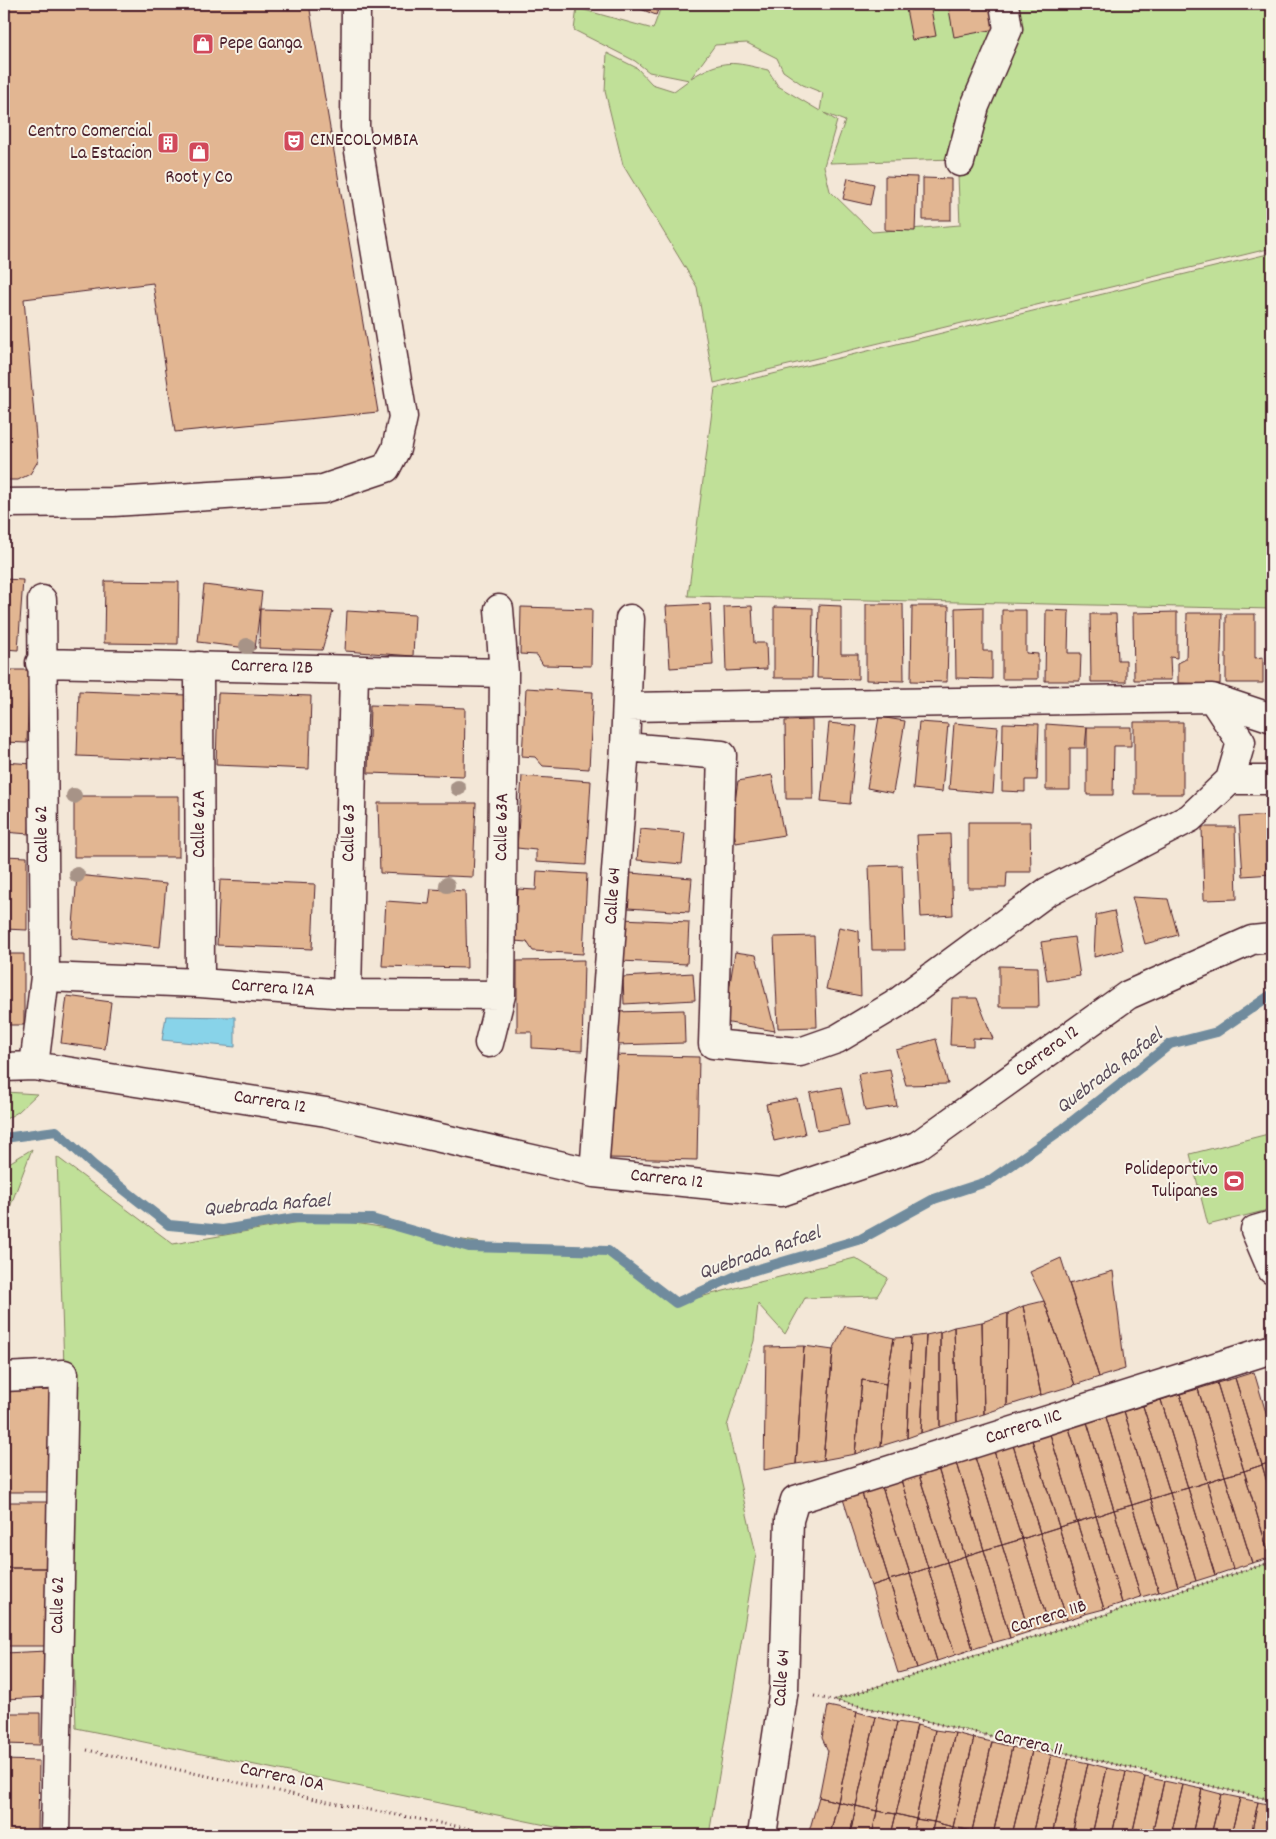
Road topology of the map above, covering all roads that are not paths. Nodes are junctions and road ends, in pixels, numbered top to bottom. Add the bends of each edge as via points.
1 (356, 4) edge
2 (1004, 4) edge
3 (960, 162) dead end
4 (4, 503) edge
5 (42, 600) dead end
6 (499, 609) dead end
7 (630, 619) dead end
8 (40, 663) junction
9 (199, 666) junction
10 (354, 671) junction
11 (504, 673) junction
12 (1212, 698) junction
13 (627, 707) junction
14 (1272, 718) edge
15 (625, 747) junction
16 (1230, 780) junction
17 (1272, 780) edge
18 (1272, 938) edge
19 (45, 977) junction
20 (200, 983) junction
21 (347, 994) junction
22 (501, 995) junction
23 (489, 1043) dead end
24 (34, 1066) junction
25 (4, 1067) edge
26 (594, 1173) junction
27 (1264, 1228) edge
28 (1272, 1270) edge
29 (1272, 1349) edge
30 (4, 1377) edge
31 (789, 1520) joint
32 (55, 1835) edge
33 (762, 1835) edge

1 - 4 street via 355,127 403,417 396,449 386,468 323,489 113,502
2 - 3 street via 1008,29 975,106
5 - 8 street, Calle 62
6 - 11 street, Calle 63A
7 - 13 street, Calle 64
8 - 9 street, Carrera 12B
8 - 19 street, Calle 62
9 - 10 street, Carrera 12B
9 - 20 street, Calle 62A
10 - 11 street, Carrera 12B
10 - 21 street, Calle 63
11 - 22 street, Calle 63A
12 - 13 street
12 - 14 street
12 - 16 street via 1241,742
13 - 15 street, Calle 64
15 - 16 street via 722,755 713,1044 800,1052 837,1039 894,1005 1047,892 1190,818
15 - 26 street, Calle 64
16 - 17 street
18 - 26 street, Carrera 12 via 1252,940 1128,995 917,1146 780,1192
19 - 20 street, Carrera 12A
19 - 24 street, Calle 62
20 - 21 street, Carrera 12A
21 - 22 street, Carrera 12A
22 - 23 street, Calle 63A
24 - 25 street, Carrera 12
24 - 26 street, Carrera 12 via 326,1112
27 - 28 street
29 - 31 street, Carrera 11C via 795,1500
30 - 32 street, Calle 62 via 64,1374
31 - 33 street, Calle 64 via 784,1689

